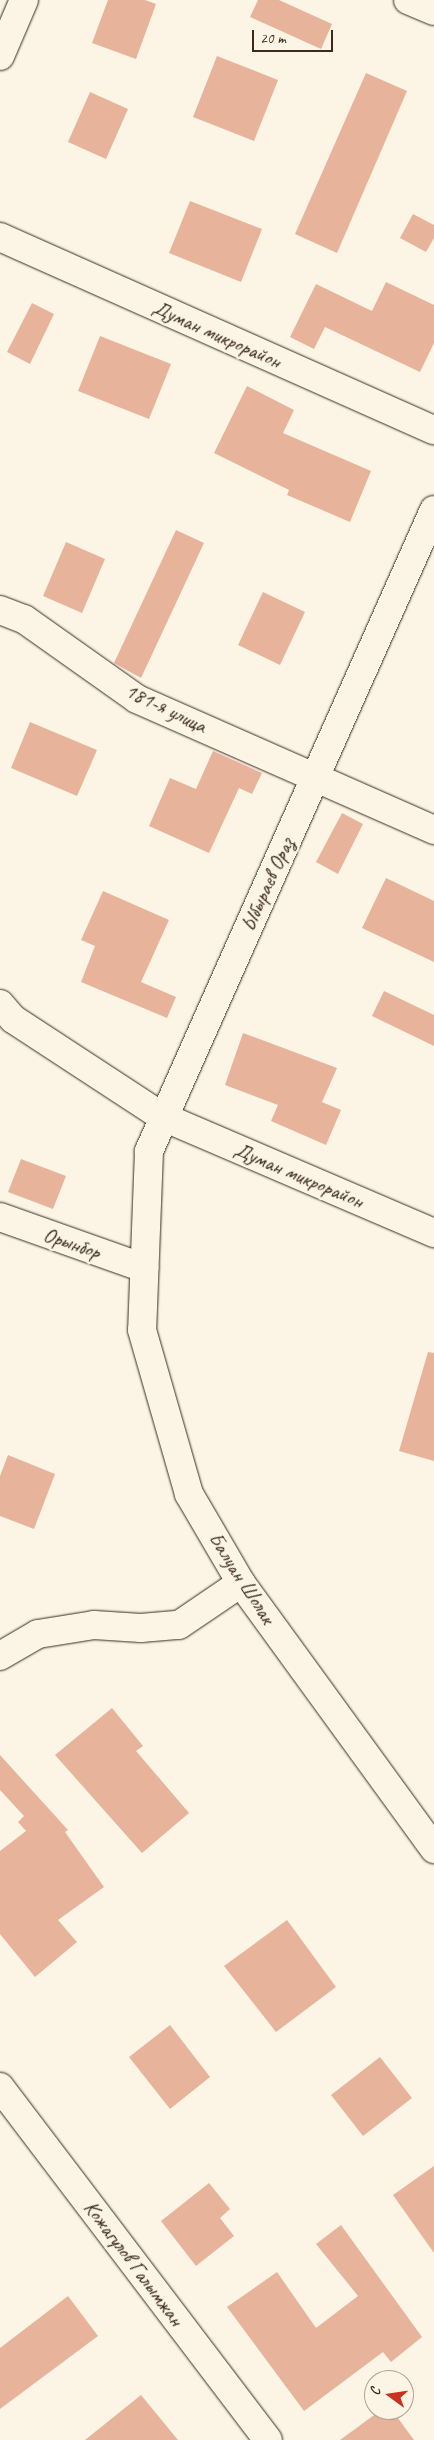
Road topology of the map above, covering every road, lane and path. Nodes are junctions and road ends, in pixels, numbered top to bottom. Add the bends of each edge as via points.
1 (24, 0) edge
2 (408, 0) edge
3 (434, 11) edge
4 (0, 56) edge
5 (0, 237) edge
6 (434, 430) edge
7 (434, 510) edge
8 (0, 610) edge
9 (316, 774) junction
10 (434, 830) edge
11 (0, 1004) edge
12 (163, 1117) junction
13 (0, 1217) edge
14 (434, 1233) edge
15 (144, 1268) junction
16 (241, 1583) junction
17 (0, 1656) edge
18 (434, 1849) edge
19 (0, 2087) edge
20 (268, 2440) edge

1 - 4 street
2 - 3 street
5 - 6 street, Думан микрорайон
7 - 9 street, Ыбыраев Ораз
8 - 9 street, 181-я улица via 24,620 138,699
9 - 10 street
9 - 12 street, Ыбыраев Ораз
11 - 12 street, Думан микрорайон via 13,1019
12 - 14 street, Думан микрорайон
12 - 15 street, Ыбыраев Ораз via 148,1151
13 - 15 street, Орынбор
15 - 16 street, Балуан Шолак via 142,1330 189,1494
16 - 17 street via 179,1625 141,1628 94,1625 38,1634
16 - 18 street, Балуан Шолак
19 - 20 street, Кожагулов Галымжан

